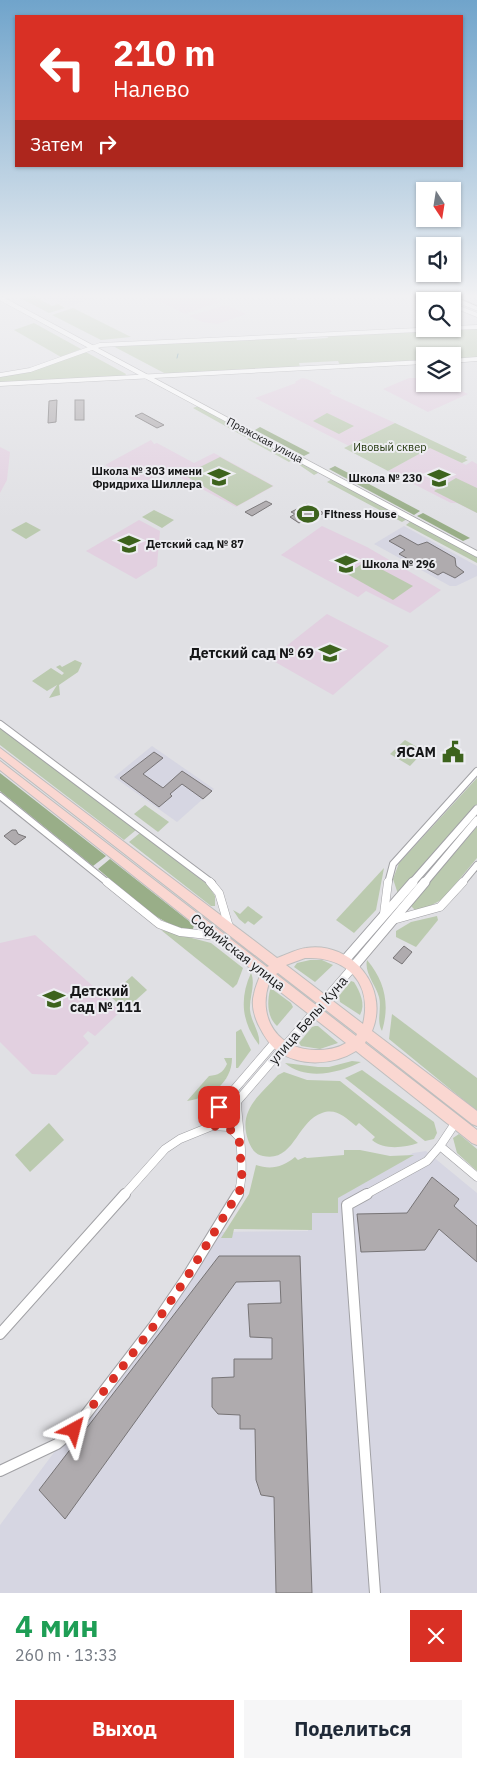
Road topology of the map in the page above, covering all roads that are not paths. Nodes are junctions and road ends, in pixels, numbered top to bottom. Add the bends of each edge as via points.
1 (28, 370) edge
2 (138, 370) edge
3 (260, 370) edge
4 (0, 375) edge
5 (148, 376) junction
6 (0, 384) edge
7 (477, 550) edge
8 (477, 554) edge
9 (0, 724) edge
10 (0, 752) edge
11 (0, 765) edge
12 (477, 771) edge
13 (0, 796) edge
14 (477, 809) edge
15 (477, 820) edge
16 (477, 865) edge
17 (388, 918) junction
18 (230, 929) junction
19 (219, 936) junction
20 (350, 963) junction
21 (276, 964) junction
22 (267, 974) junction
23 (325, 1001) junction
24 (316, 1012) junction
25 (365, 1033) junction
26 (356, 1044) junction
27 (280, 1045) junction
28 (237, 1104) junction
29 (477, 1118) edge
30 (456, 1122) junction
31 (208, 1127) junction
32 (239, 1137) junction
33 (477, 1138) edge
34 (440, 1146) junction
35 (477, 1177) edge
36 (0, 1334) edge
37 (0, 1471) edge
38 (375, 1593) edge

1 - 4 street
2 - 5 street, Пражская улица
3 - 5 street
5 - 6 street
5 - 7 street, Пражская улица
5 - 8 street, Пражская улица
9 - 18 street via 214,885
10 - 18 main road, Софийская улица
11 - 19 main road, Софийская улица
12 - 17 street via 393,864
13 - 19 street via 159,924 173,930
14 - 17 street, улица Белы Куна
15 - 17 street, улица Белы Куна
16 - 17 street via 440,907
17 - 20 street, улица Белы Куна
18 - 21 main road, Софийская улица
19 - 22 main road, Софийская улица
20 - 21 main road via 330,955 305,953
20 - 23 street, улица Белы Куна
20 - 25 main road via 365,983 370,1001 370,1021
21 - 22 main road
21 - 23 main road, Софийская улица
22 - 24 main road, Софийская улица
22 - 27 main road via 259,996 259,1012 265,1028
23 - 24 street, улица Белы Куна
23 - 25 main road, Софийская улица
24 - 26 main road, Софийская улица
24 - 27 street, улица Белы Куна
25 - 26 main road
25 - 29 main road, Софийская улица
26 - 27 main road via 344,1052 322,1057 306,1056
26 - 30 main road, Софийская улица
27 - 28 street, улица Белы Куна
27 - 31 street, улица Белы Куна via 219,1107
28 - 31 street, улица Белы Куна
28 - 32 street
30 - 33 main road, Софийская улица
30 - 34 street
31 - 32 street via 229,1127
31 - 36 street via 165,1148
32 - 37 street via 240,1190 153,1327 74,1430 57,1444
34 - 35 street
34 - 38 street via 427,1161 347,1205

